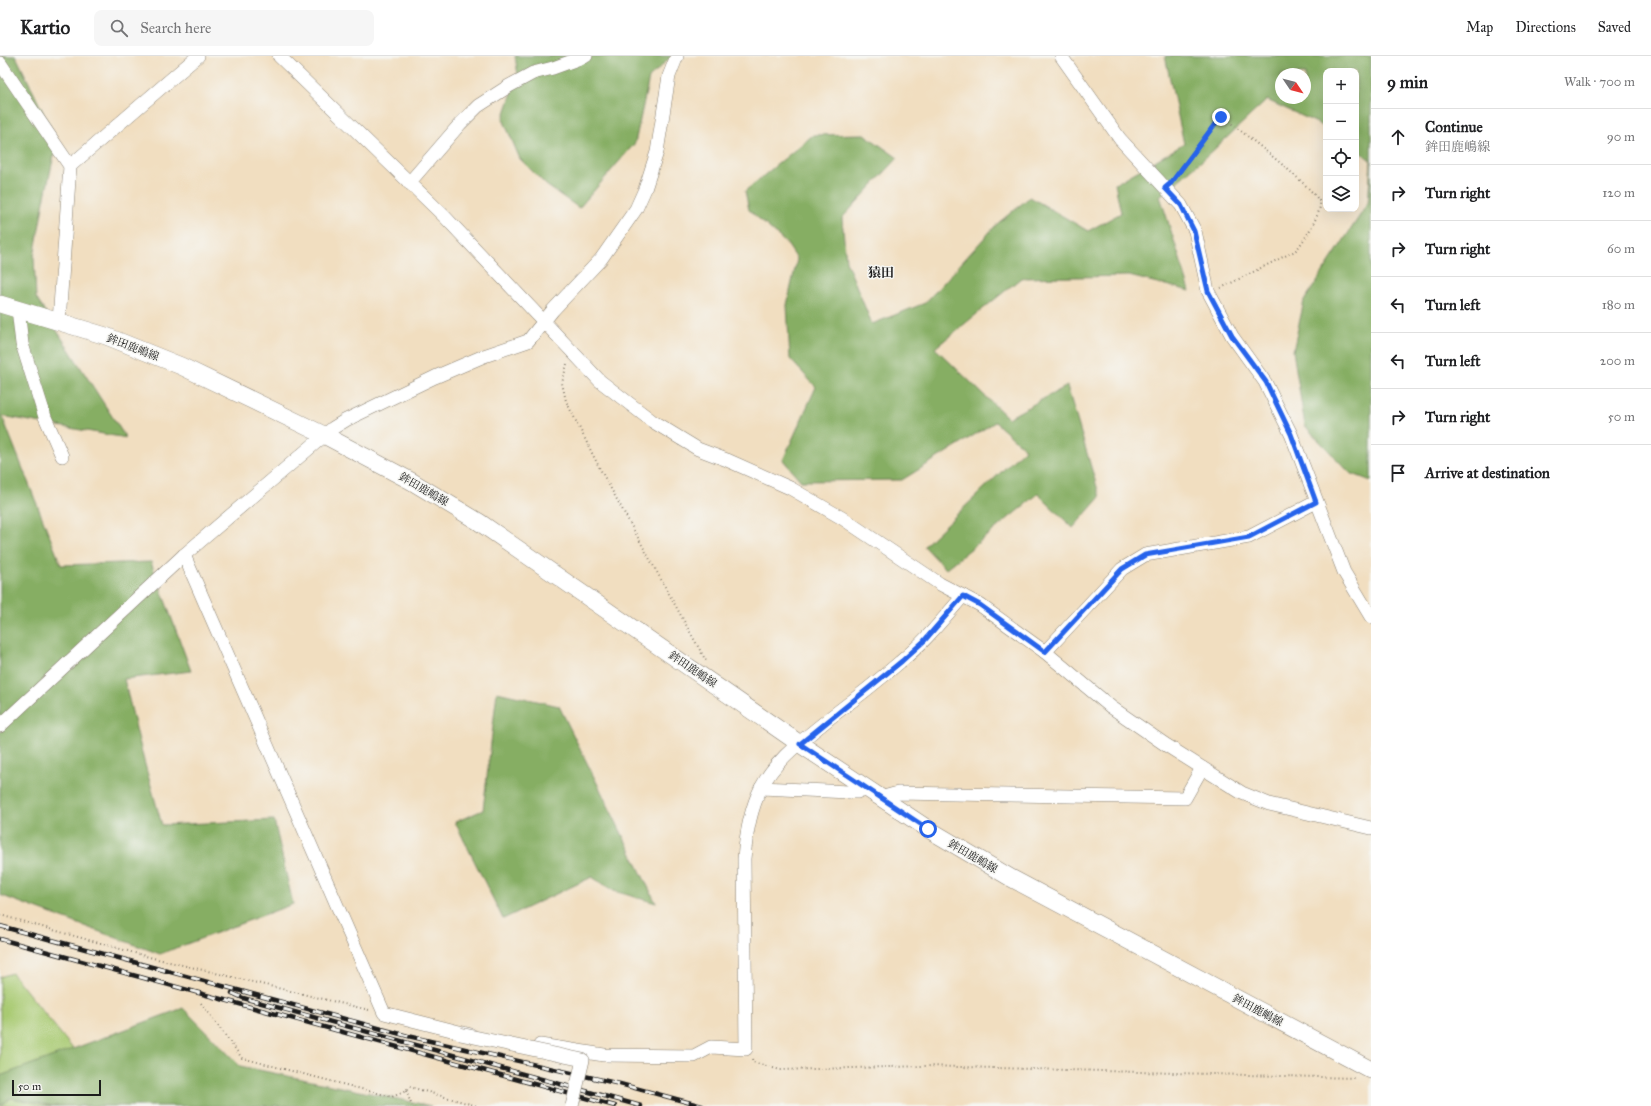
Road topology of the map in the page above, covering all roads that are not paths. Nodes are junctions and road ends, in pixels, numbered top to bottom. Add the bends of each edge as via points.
1 (198, 56) edge
2 (279, 56) edge
3 (586, 56) edge
4 (677, 56) edge
5 (1061, 56) edge
6 (0, 63) edge
7 (70, 166) junction
8 (409, 183) junction
9 (0, 304) edge
10 (18, 309) junction
11 (59, 321) junction
12 (544, 321) junction
13 (324, 435) junction
14 (62, 456) dead end
15 (1316, 502) junction
16 (184, 555) junction
17 (963, 596) junction
18 (1371, 617) edge
19 (1045, 652) junction
20 (0, 726) edge
21 (800, 744) junction
22 (1202, 768) junction
23 (761, 788) junction
24 (866, 788) junction
25 (880, 798) junction
26 (1371, 828) edge
27 (460, 1034) junction
28 (1365, 1074) edge
29 (572, 1106) edge

1 - 7 street
2 - 8 street
3 - 8 street via 533,73 478,106
4 - 12 street via 669,76 656,152 636,210 602,259
5 - 15 street via 1120,139 1181,205 1194,231 1208,291 1232,336 1266,382 1291,434
6 - 7 street
7 - 11 street
8 - 12 street
9 - 10 main road, 鉾田鹿嶋線
10 - 11 main road, 鉾田鹿嶋線
10 - 14 street via 22,344 45,416
11 - 13 main road, 鉾田鹿嶋線 via 106,336 181,366
12 - 13 street via 528,341 434,377 346,420
12 - 17 street via 600,381 652,421 698,449 790,488 842,518 940,584
13 - 16 street
13 - 21 main road, 鉾田鹿嶋線 via 411,481 479,522
15 - 18 street via 1344,572
15 - 19 street via 1249,537 1145,555 1122,569
16 - 20 street
16 - 27 street via 384,1014
17 - 19 street via 980,605
17 - 21 street via 924,641 902,661
19 - 22 street via 1111,707
21 - 23 street via 775,767
21 - 24 main road, 鉾田鹿嶋線
22 - 25 street via 1185,798 898,793
22 - 26 street via 1242,793 1269,804
23 - 24 street via 849,792
23 - 27 street via 752,811 744,858 746,1049 711,1047 694,1056 604,1055
24 - 25 main road, 鉾田鹿嶋線
25 - 28 main road, 鉾田鹿嶋線 via 1011,878
27 - 29 street, bridge via 583,1060

